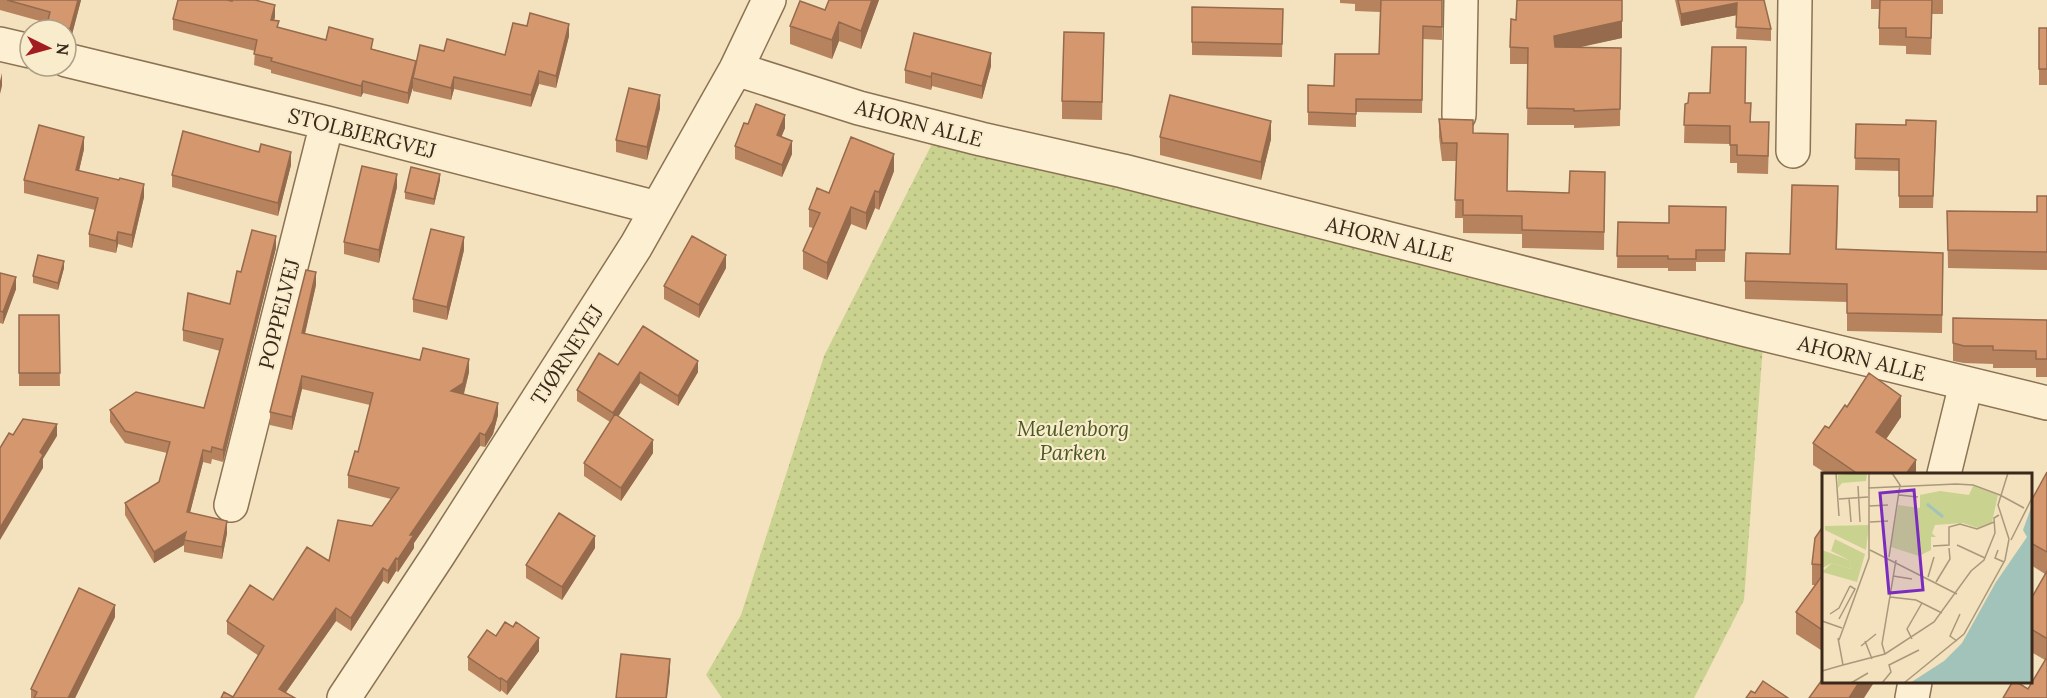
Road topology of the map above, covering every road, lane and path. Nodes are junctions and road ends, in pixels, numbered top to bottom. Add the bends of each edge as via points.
1 (769, 0) edge
2 (1461, 0) edge
3 (1795, 0) edge
4 (0, 44) edge
5 (18, 48) edge
6 (78, 63) edge
7 (736, 69) junction
8 (1459, 115) dead end
9 (327, 123) junction
10 (1793, 151) dead end
11 (657, 208) junction
12 (1966, 384) junction
13 (2047, 402) edge
14 (1944, 473) edge
15 (231, 505) dead end
16 (1916, 683) edge
17 (344, 698) edge
18 (1912, 698) edge

1 - 7 street, TJØRNEVEJ
2 - 8 street
3 - 10 street
4 - 5 street
6 - 9 street, STOLBJERGVEJ
7 - 11 street, TJØRNEVEJ
7 - 12 street, AHORN ALLE via 859,108
9 - 11 street, STOLBJERGVEJ
9 - 15 street, POPPELVEJ
11 - 17 street, TJØRNEVEJ via 440,554
12 - 13 street, AHORN ALLE
12 - 14 street
16 - 18 street

